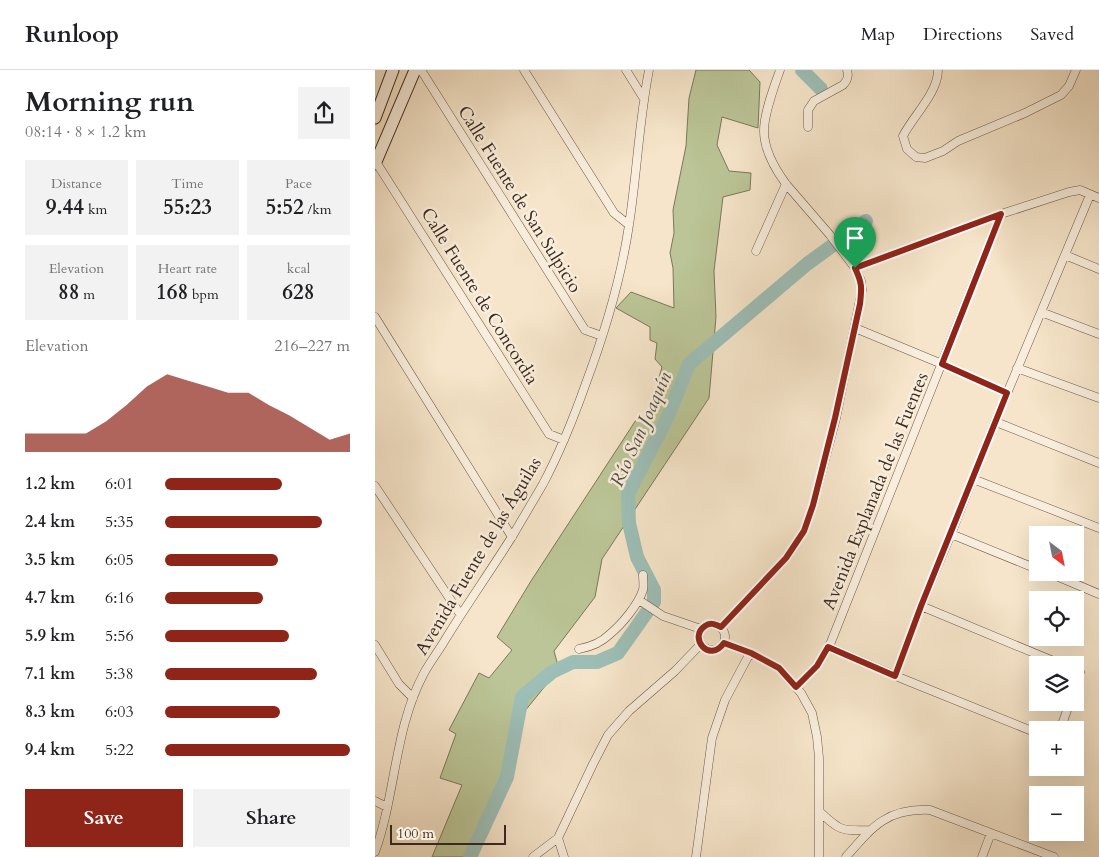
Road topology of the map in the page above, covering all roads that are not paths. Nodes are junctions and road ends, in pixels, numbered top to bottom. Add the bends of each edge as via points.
1 (393, 70) edge
2 (415, 70) edge
3 (421, 70) edge
4 (524, 70) edge
5 (626, 70) edge
6 (649, 70) edge
7 (780, 70) edge
8 (847, 70) edge
9 (938, 70) edge
10 (1076, 70) edge
11 (643, 99) junction
12 (375, 118) edge
13 (808, 127) dead end
14 (376, 158) edge
15 (787, 184) junction
16 (1090, 195) junction
17 (1099, 198) edge
18 (1001, 214) junction
19 (629, 225) junction
20 (756, 251) dead end
21 (1065, 255) junction
22 (855, 268) junction
23 (1099, 270) edge
24 (1041, 312) junction
25 (375, 317) edge
26 (855, 328) junction
27 (1099, 334) edge
28 (601, 336) junction
29 (942, 364) junction
30 (1017, 368) junction
31 (1007, 393) junction
32 (1099, 398) edge
33 (1001, 424) dead end
34 (564, 440) junction
35 (1099, 463) edge
36 (973, 479) junction
37 (375, 486) edge
38 (1099, 528) edge
39 (951, 534) junction
40 (512, 536) junction
41 (1029, 566) edge
42 (643, 575) dead end
43 (1068, 581) edge
44 (1099, 594) edge
45 (639, 600) junction
46 (921, 606) junction
47 (460, 614) junction
48 (721, 627) junction
49 (701, 629) junction
50 (724, 643) junction
51 (375, 645) edge
52 (701, 645) junction
53 (828, 647) junction
54 (579, 650) dead end
55 (751, 653) junction
56 (1041, 656) edge
57 (895, 676) junction
58 (796, 687) junction
59 (413, 698) junction
60 (1029, 730) edge
61 (375, 801) edge
62 (387, 806) junction
63 (819, 811) junction
64 (870, 830) junction
65 (991, 833) junction
66 (558, 838) junction
67 (375, 852) edge
68 (533, 857) edge
69 (564, 857) edge
70 (696, 857) edge
71 (819, 857) edge
72 (846, 857) edge
73 (982, 857) edge
74 (1054, 857) edge

1 - 12 main road
2 - 14 main road
3 - 28 street, Calle Fuente de San Sulpicio via 585,330
4 - 19 street via 614,213
5 - 11 street
6 - 11 street, Avenida Fuente de las Águilas
7 - 15 street via 764,131 772,162
8 - 13 street via 847,82 814,101 808,110
9 - 10 street via 931,93 903,136 907,150 916,157 925,158 943,151 1061,94 1069,86
11 - 19 street, Avenida Fuente de las Águilas
14 - 34 street, Calle Fuente de Concordia via 549,434
15 - 20 street
15 - 22 street
16 - 17 street
16 - 18 street via 1080,190 1069,192
16 - 21 street
18 - 22 street
18 - 29 street, Avenida Explanada de las Fuentes
19 - 28 street, Avenida Fuente de las Águilas via 619,280
21 - 23 street
21 - 24 street
22 - 26 street via 862,290
24 - 27 street
24 - 30 street
25 - 40 street
26 - 29 street
26 - 48 street via 833,426 804,531 786,558
28 - 34 street, Avenida Fuente de las Águilas
29 - 31 street
29 - 53 street, Avenida Explanada de las Fuentes
30 - 31 street
30 - 32 street
31 - 36 street
33 - 35 street
34 - 40 street, Avenida Fuente de las Águilas
36 - 38 street
36 - 39 street
37 - 47 street
39 - 41 street
39 - 46 street
40 - 47 street, Avenida Fuente de las Águilas
42 - 45 street
43 - 44 street
45 - 49 street via 663,616
45 - 54 street via 609,635
46 - 56 street
46 - 57 street
47 - 59 street, Avenida Fuente de las Águilas
48 - 49 street via 713,624
48 - 50 street via 725,634
49 - 52 street
50 - 52 street via 710,651
50 - 55 street
51 - 59 street via 399,684
52 - 66 street via 629,711 608,735
53 - 57 street
53 - 58 street, Avenida Explanada de las Fuentes via 817,666
55 - 58 street via 779,668
55 - 70 street via 725,700 712,738
57 - 60 street
58 - 63 street via 812,713 817,736
59 - 62 street, Avenida Fuente de las Águilas via 399,744
61 - 62 street
62 - 67 street, Avenida Fuente de las Águilas
63 - 64 street via 847,831
63 - 71 street
64 - 65 street via 900,812 915,809 930,810
64 - 72 street
65 - 73 street
65 - 74 street
66 - 68 street
66 - 69 street

